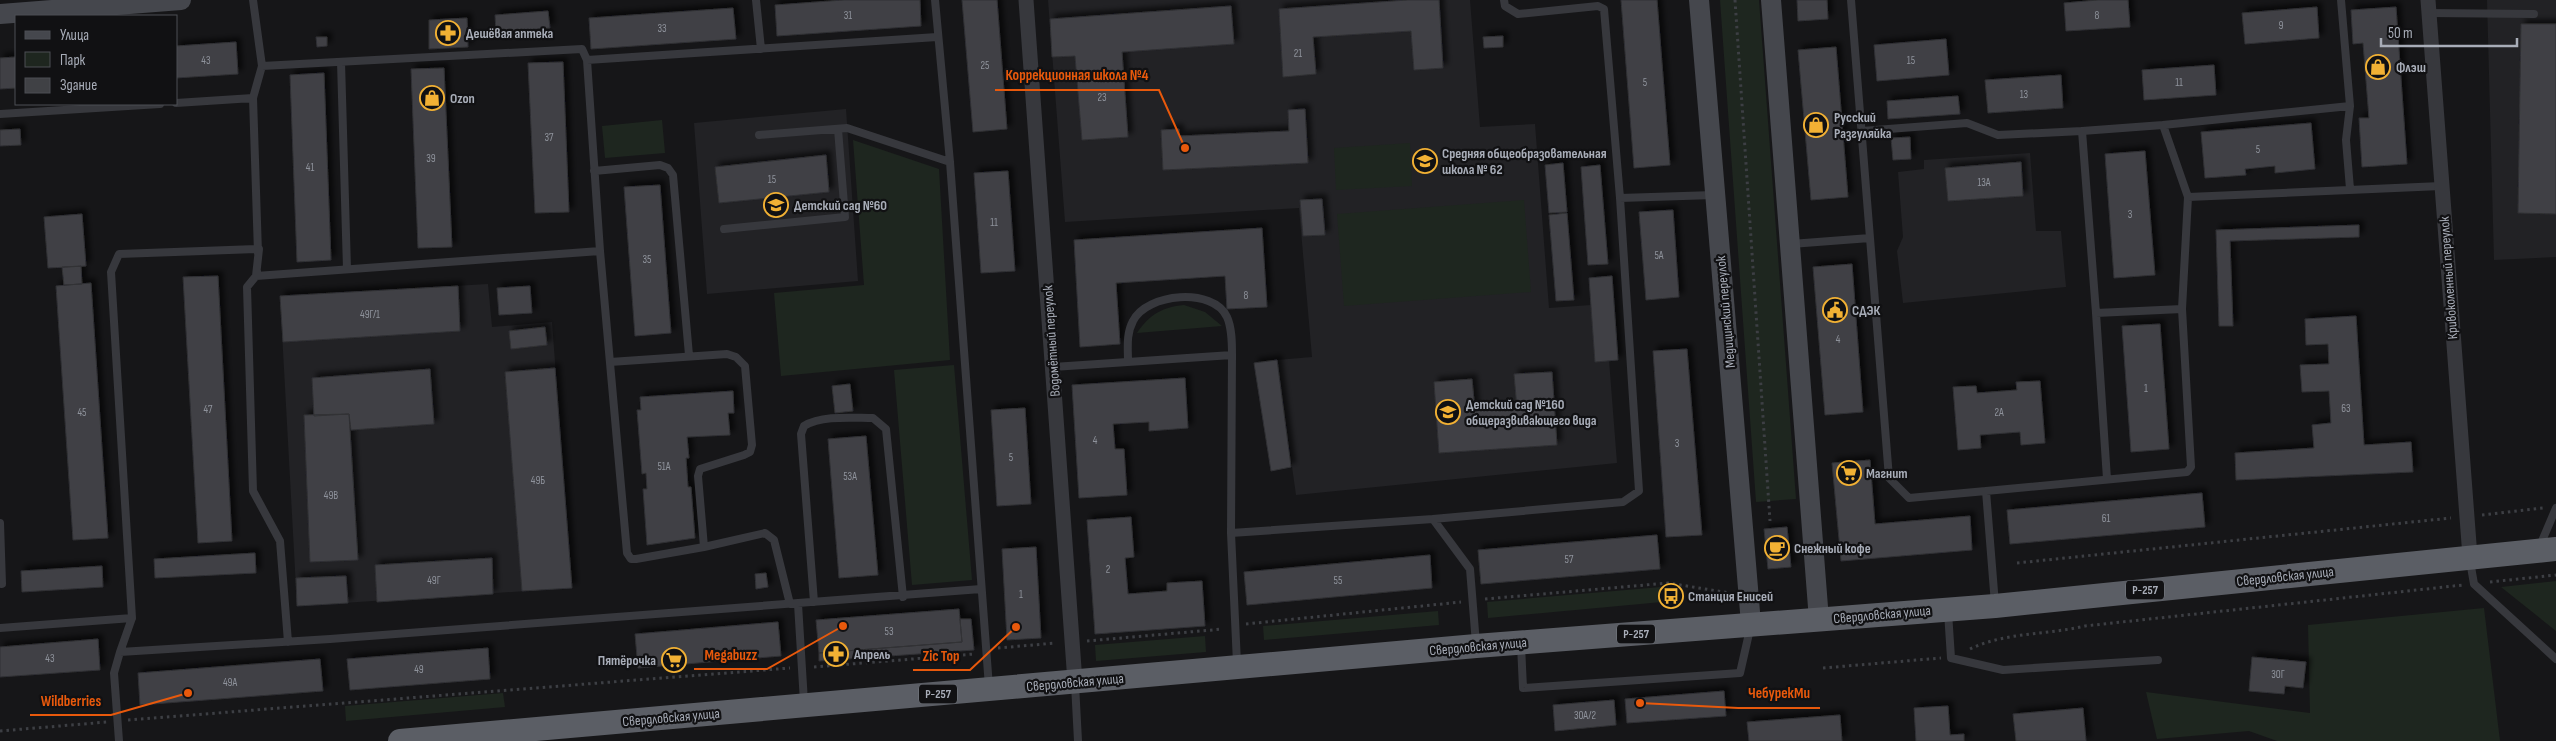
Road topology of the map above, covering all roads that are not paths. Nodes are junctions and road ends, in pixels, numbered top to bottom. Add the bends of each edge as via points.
1 (181, 0) edge
2 (253, 0) edge
3 (756, 0) edge
4 (935, 0) edge
5 (1026, 0) edge
6 (1504, 0) edge
7 (1699, 0) edge
8 (1771, 0) edge
9 (1851, 0) edge
10 (2342, 0) edge
11 (34, 6) edge
12 (2428, 7) edge
13 (0, 14) edge
14 (2534, 14) dead end
15 (937, 37) junction
16 (761, 49) junction
17 (588, 60) junction
18 (341, 62) junction
19 (262, 66) junction
20 (253, 98) junction
21 (178, 103) edge
22 (144, 105) edge
23 (2350, 106) junction
24 (0, 114) edge
25 (2163, 125) junction
26 (838, 129) junction
27 (1862, 131) junction
28 (2082, 131) junction
29 (759, 136) dead end
30 (950, 162) junction
31 (594, 171) junction
32 (2441, 186) junction
33 (2350, 189) junction
34 (1715, 194) junction
35 (1620, 198) junction
36 (2188, 198) junction
37 (724, 229) dead end
38 (1870, 238) junction
39 (1789, 244) junction
40 (259, 249) junction
41 (600, 251) junction
42 (348, 269) junction
43 (256, 276) junction
44 (2182, 309) junction
45 (2096, 313) junction
46 (1232, 355) junction
47 (689, 356) junction
48 (610, 362) junction
49 (1128, 362) junction
50 (1053, 367) junction
51 (2107, 479) junction
52 (1986, 492) junction
53 (2556, 508) edge
54 (1433, 519) junction
55 (0, 523) edge
56 (1231, 533) junction
57 (704, 547) junction
58 (2547, 550) edge
59 (2470, 557) junction
60 (2, 584) dead end
61 (981, 589) junction
62 (904, 597) junction
63 (814, 602) junction
64 (794, 604) junction
65 (1995, 606) junction
66 (1948, 608) junction
67 (132, 618) junction
68 (1819, 620) junction
69 (1751, 624) junction
70 (0, 628) edge
71 (288, 642) junction
72 (1521, 643) junction
73 (1476, 646) junction
74 (120, 652) junction
75 (2556, 659) edge
76 (2158, 660) dead end
77 (1237, 667) junction
78 (1075, 682) junction
79 (989, 689) junction
80 (804, 705) junction
81 (119, 741) edge
82 (400, 741) edge
83 (407, 741) edge
84 (1078, 741) edge

1 - 11 main road
2 - 19 lane
3 - 16 lane
4 - 15 lane
5 - 50 street, Водомётный переулок
6 - 35 lane via 1505,6 1518,14 1598,6 1604,9
7 - 34 main road, Медицинский переулок
8 - 39 main road
9 - 27 lane
10 - 23 lane
11 - 13 main road
12 - 14 lane
12 - 32 street, Кривоколенный переулок
15 - 16 lane
15 - 30 lane
16 - 17 lane
17 - 18 lane via 582,49
17 - 31 lane
18 - 19 lane
18 - 42 lane
19 - 20 lane
20 - 21 lane
20 - 40 lane
22 - 24 lane
23 - 25 lane
23 - 33 lane via 2346,140
25 - 28 lane
25 - 36 lane
26 - 29 lane
26 - 30 lane via 847,128
26 - 37 lane via 845,217
27 - 28 lane via 1967,123 1998,135
27 - 38 lane
28 - 45 lane
30 - 61 lane
31 - 41 lane
31 - 47 lane via 660,165 673,175
32 - 33 lane
32 - 59 street, Кривоколенный переулок
33 - 36 lane
34 - 35 lane
34 - 69 main road, Медицинский переулок
35 - 54 lane via 1639,491 1623,502
36 - 44 lane
38 - 39 lane
38 - 52 lane via 1889,478 1909,498
39 - 68 main road
40 - 43 lane
40 - 67 lane via 119,254 111,272
41 - 42 lane
41 - 48 lane
42 - 43 lane
43 - 71 lane via 247,287 253,492 280,541
44 - 45 lane
44 - 51 lane via 2191,467 2187,472
45 - 51 lane
46 - 49 lane
46 - 49 lane via 1226,316 1212,302 1191,297 1165,298 1146,307 1133,319 1128,334
46 - 56 lane
47 - 48 lane
47 - 57 lane via 726,354 742,361 747,372 750,452 700,469 698,476
48 - 57 lane via 626,553 631,559 636,559
49 - 50 lane
50 - 78 street, Водомётный переулок
51 - 52 lane
52 - 65 lane
53 - 58 lane
54 - 56 lane
54 - 73 lane via 1470,570
55 - 60 lane
56 - 77 lane
57 - 64 lane via 765,533 771,536
58 - 59 highway, Свердловская улица / Р-257
59 - 65 highway, Свердловская улица / Р-257
59 - 75 lane via 2474,584
61 - 62 lane
61 - 79 lane
62 - 63 lane
62 - 63 lane via 886,429 873,418 850,418 812,421 804,426 801,434
63 - 64 lane
64 - 71 lane
64 - 80 lane
65 - 66 highway, Свердловская улица / Р-257
66 - 68 highway, Свердловская улица / Р-257
66 - 76 lane via 1951,658 2003,670
67 - 70 lane
67 - 74 lane
68 - 69 highway, Свердловская улица / Р-257
69 - 72 highway, Свердловская улица / Р-257
69 - 72 lane via 1740,673 1523,688
71 - 74 lane
72 - 73 highway, Свердловская улица / Р-257
73 - 77 highway, Свердловская улица / Р-257
74 - 81 lane via 114,673
77 - 78 highway, Свердловская улица / Р-257
78 - 79 highway, Свердловская улица / Р-257
78 - 84 lane
79 - 80 highway, Свердловская улица / Р-257
80 - 83 highway, Свердловская улица / Р-257
82 - 83 highway, Свердловская улица / Р-257

